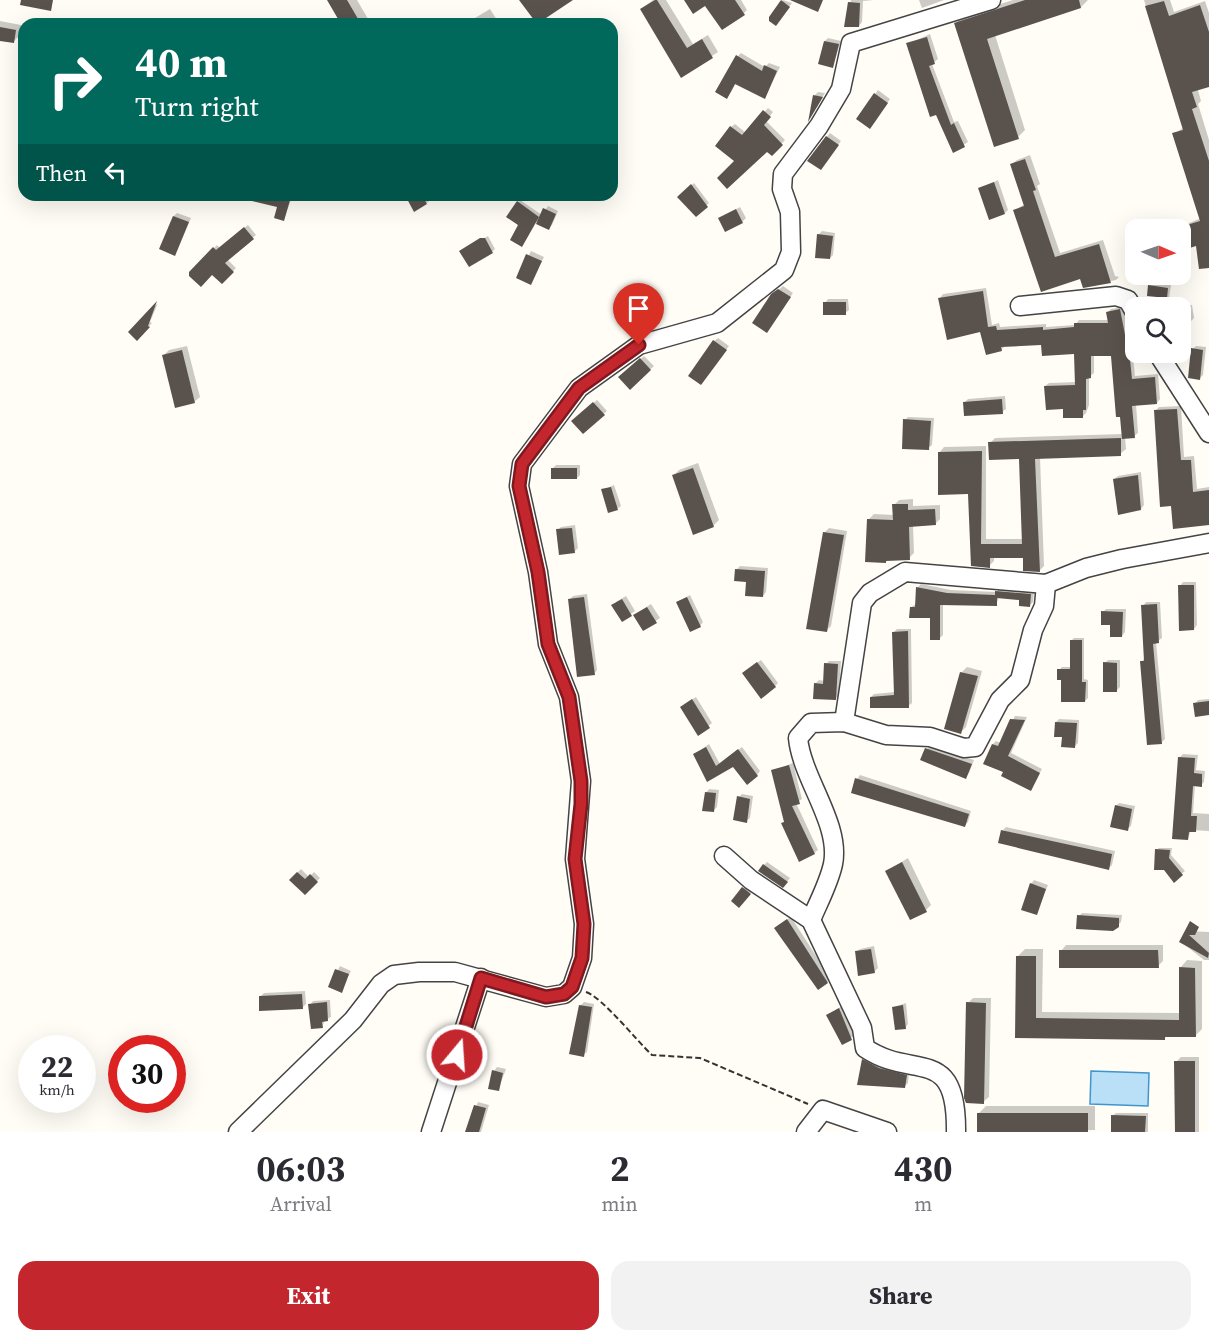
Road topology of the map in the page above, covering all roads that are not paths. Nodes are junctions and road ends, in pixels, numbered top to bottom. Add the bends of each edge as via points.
1 (991, 0) edge
2 (1125, 299) edge
3 (1020, 306) dead end
4 (1164, 363) edge
5 (1209, 433) edge
6 (1209, 543) edge
7 (1046, 584) junction
8 (844, 722) junction
9 (724, 856) dead end
10 (811, 920) junction
11 (481, 978) junction
12 (238, 1132) edge
13 (431, 1132) edge
14 (806, 1132) edge
15 (887, 1132) edge
16 (956, 1132) edge

1 - 11 street via 851,43 841,89 783,174 790,212 791,252 784,270 717,323 639,345 579,388 522,464 519,486 538,572 548,644 569,697 581,781 575,859 584,924 582,958 572,987 564,994 546,997
2 - 3 street via 1116,296
4 - 5 street
6 - 7 street via 1086,568
7 - 8 street via 905,572 870,593 862,603
7 - 8 street via 1044,606 1033,630 1020,680 1000,699 975,747 964,748 930,737 886,735
8 - 10 street via 811,723 798,738 800,757 834,840 833,865
9 - 10 street via 751,880
10 - 16 street via 862,1028 866,1048 875,1054 932,1068 944,1076 956,1107
11 - 12 street via 455,972 394,975
11 - 13 street
14 - 15 street via 823,1110

